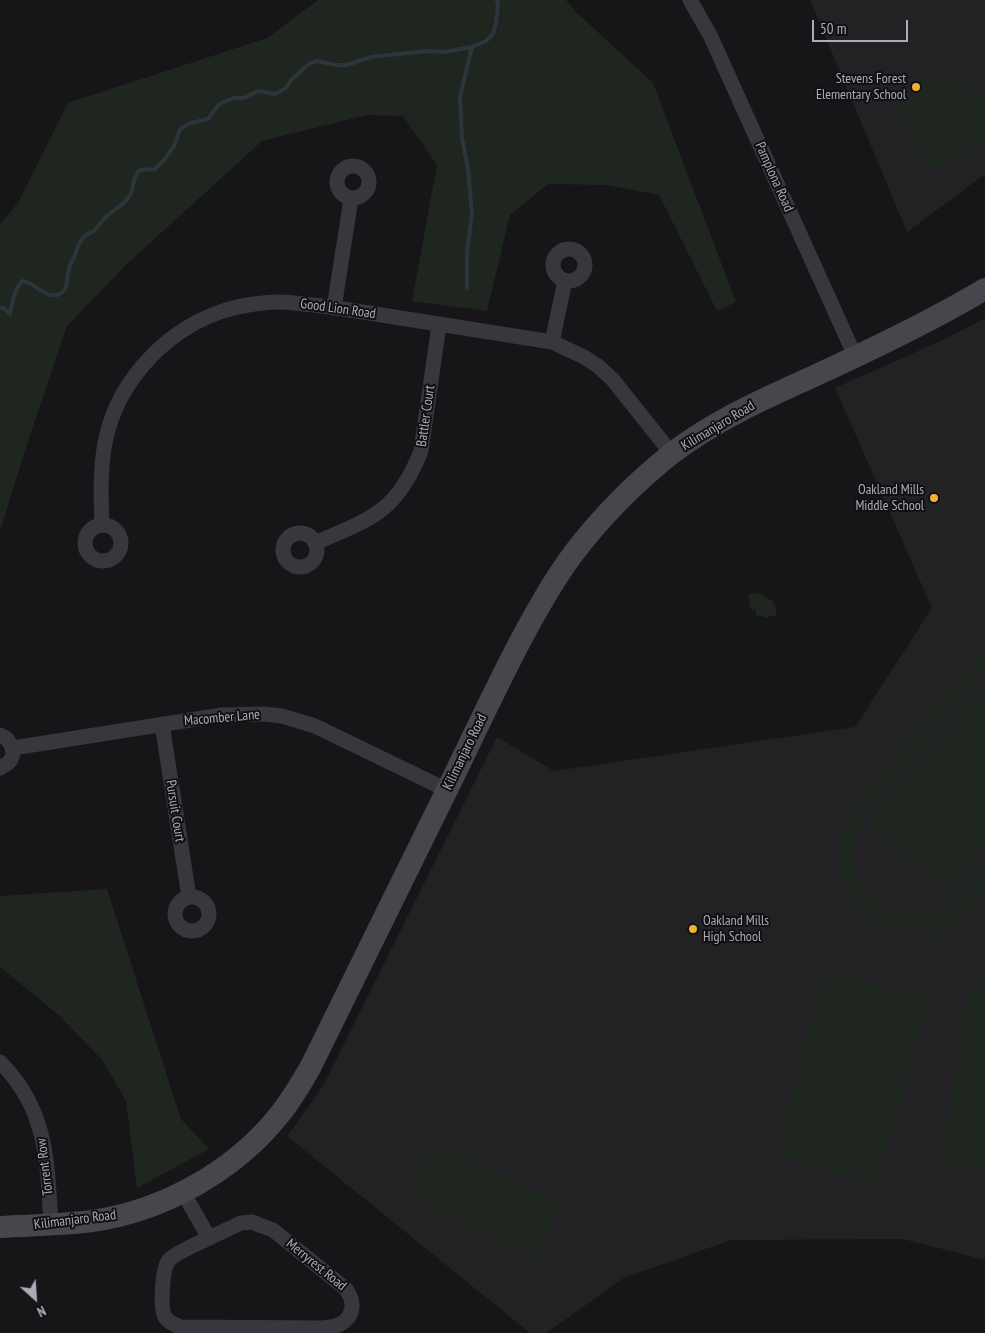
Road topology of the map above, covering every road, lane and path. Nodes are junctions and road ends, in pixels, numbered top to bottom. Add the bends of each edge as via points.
1 (690, 0) edge
2 (351, 198) dead end
3 (565, 281) dead end
4 (985, 289) edge
5 (334, 308) junction
6 (439, 325) junction
7 (552, 342) junction
8 (855, 356) junction
9 (672, 454) junction
10 (102, 525) dead end
11 (315, 543) dead end
12 (162, 724) junction
13 (0, 735) edge
14 (12, 748) junction
15 (0, 768) edge
16 (447, 790) junction
17 (189, 897) dead end
18 (0, 1062) edge
19 (183, 1192) junction
20 (51, 1224) junction
21 (0, 1226) edge
22 (209, 1238) junction

1 - 8 street, Pamplona Road via 710,35
2 - 5 street
3 - 7 street
4 - 8 street, Kilimanjaro Road via 950,310
5 - 6 street, Good Lion Road
5 - 10 street, Good Lion Road via 279,302 220,312 177,334 147,360 115,410 108,432 101,495
6 - 7 street, Good Lion Road
6 - 11 street, Battler Court via 421,451 405,485 381,511 364,522
7 - 9 street, Good Lion Road via 584,357 614,380
8 - 9 street, Kilimanjaro Road via 757,402 716,424
9 - 16 street, Kilimanjaro Road via 599,522 553,583 489,701
12 - 14 street, Macomber Lane
12 - 16 street, Macomber Lane via 222,715 282,716 315,726
12 - 17 street, Pursuit Court
13 - 14 street via 9,741
14 - 15 street via 11,759
16 - 19 street, Kilimanjaro Road via 295,1094 240,1154
18 - 20 street, Torrent Row via 26,1096 40,1129 47,1163
19 - 20 street, Kilimanjaro Road via 128,1213
19 - 22 street
20 - 21 street, Kilimanjaro Road
22 - 22 street, Merryrest Road via 173,1256 164,1268 163,1309 174,1325 323,1328 335,1326 350,1314 352,1297 346,1289 272,1230 252,1222 241,1223

